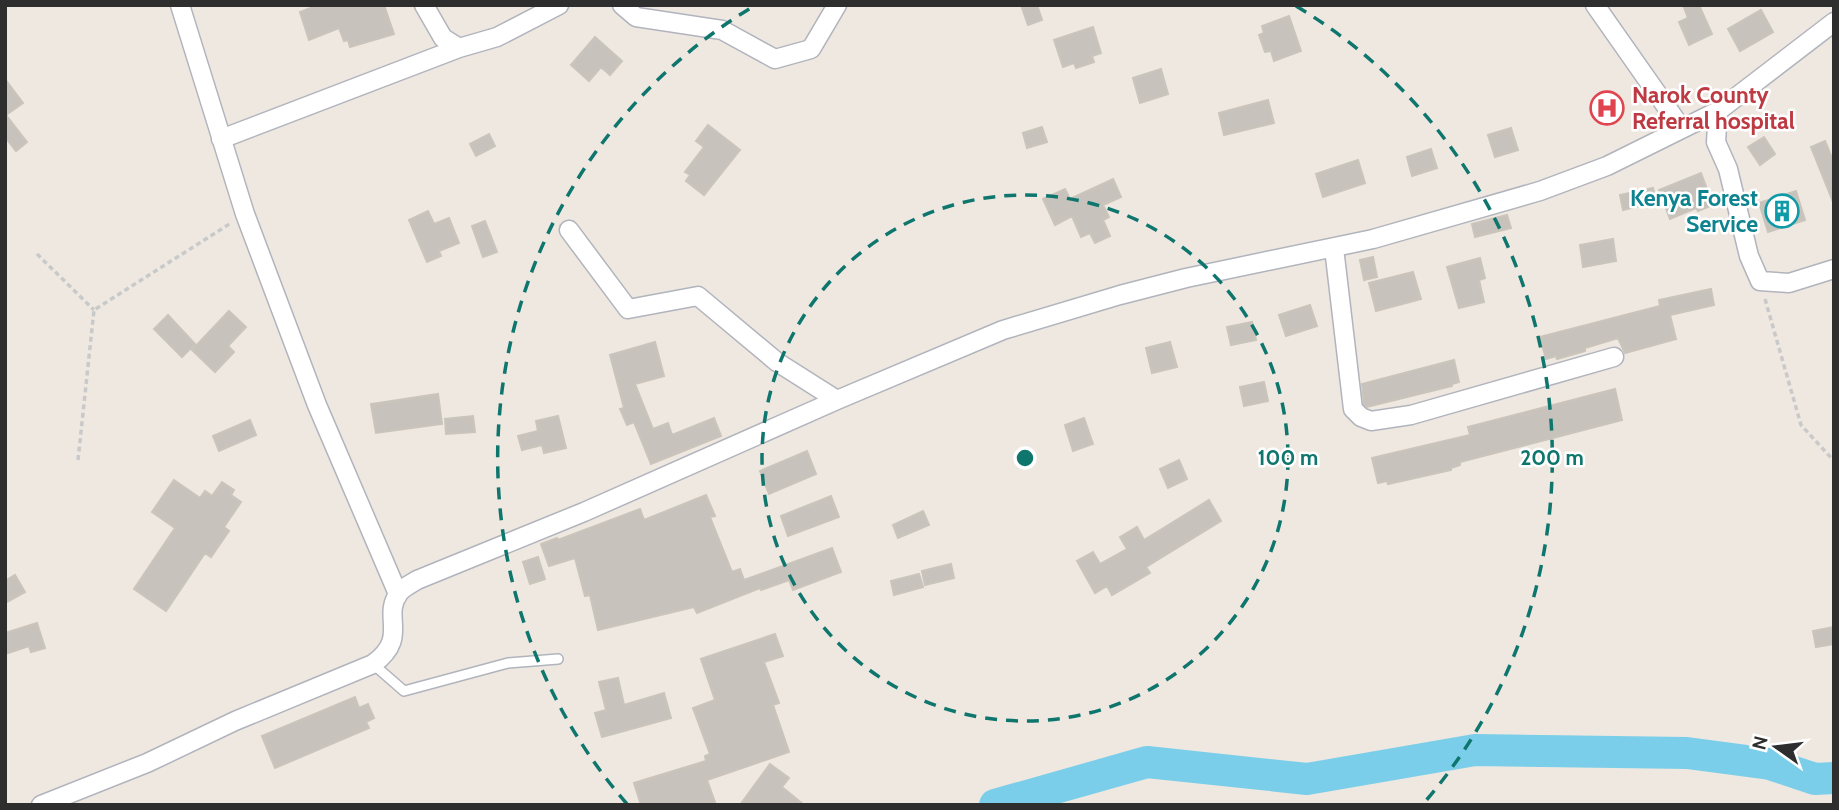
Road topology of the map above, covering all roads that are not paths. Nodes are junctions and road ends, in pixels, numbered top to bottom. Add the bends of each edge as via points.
1 (180, 5) edge
2 (424, 5) edge
3 (559, 5) edge
4 (622, 5) edge
5 (837, 5) edge
6 (1595, 5) edge
7 (1834, 22) edge
8 (459, 48) junction
9 (1718, 111) junction
10 (1682, 129) junction
11 (221, 139) junction
12 (569, 230) dead end
13 (1334, 247) junction
14 (1834, 268) edge
15 (1614, 357) dead end
16 (837, 400) junction
17 (398, 594) junction
18 (558, 659) dead end
19 (373, 664) junction
20 (41, 805) edge

1 - 11 street
2 - 8 street via 443,38
3 - 8 street via 497,37
4 - 5 street via 636,17 722,30 775,59 811,49
6 - 10 street
7 - 9 street
8 - 11 street
9 - 10 street
9 - 14 street via 1716,142 1760,281 1789,283
10 - 13 street via 1607,166 1540,191
11 - 17 street via 317,405
12 - 16 street via 628,309 698,296 777,362
13 - 15 street via 1353,409 1371,421 1411,415
13 - 16 street via 1186,278 1031,321
16 - 17 street via 417,580
17 - 19 street via 393,605 394,635 387,653
18 - 19 lane via 508,663 404,691
19 - 20 street

